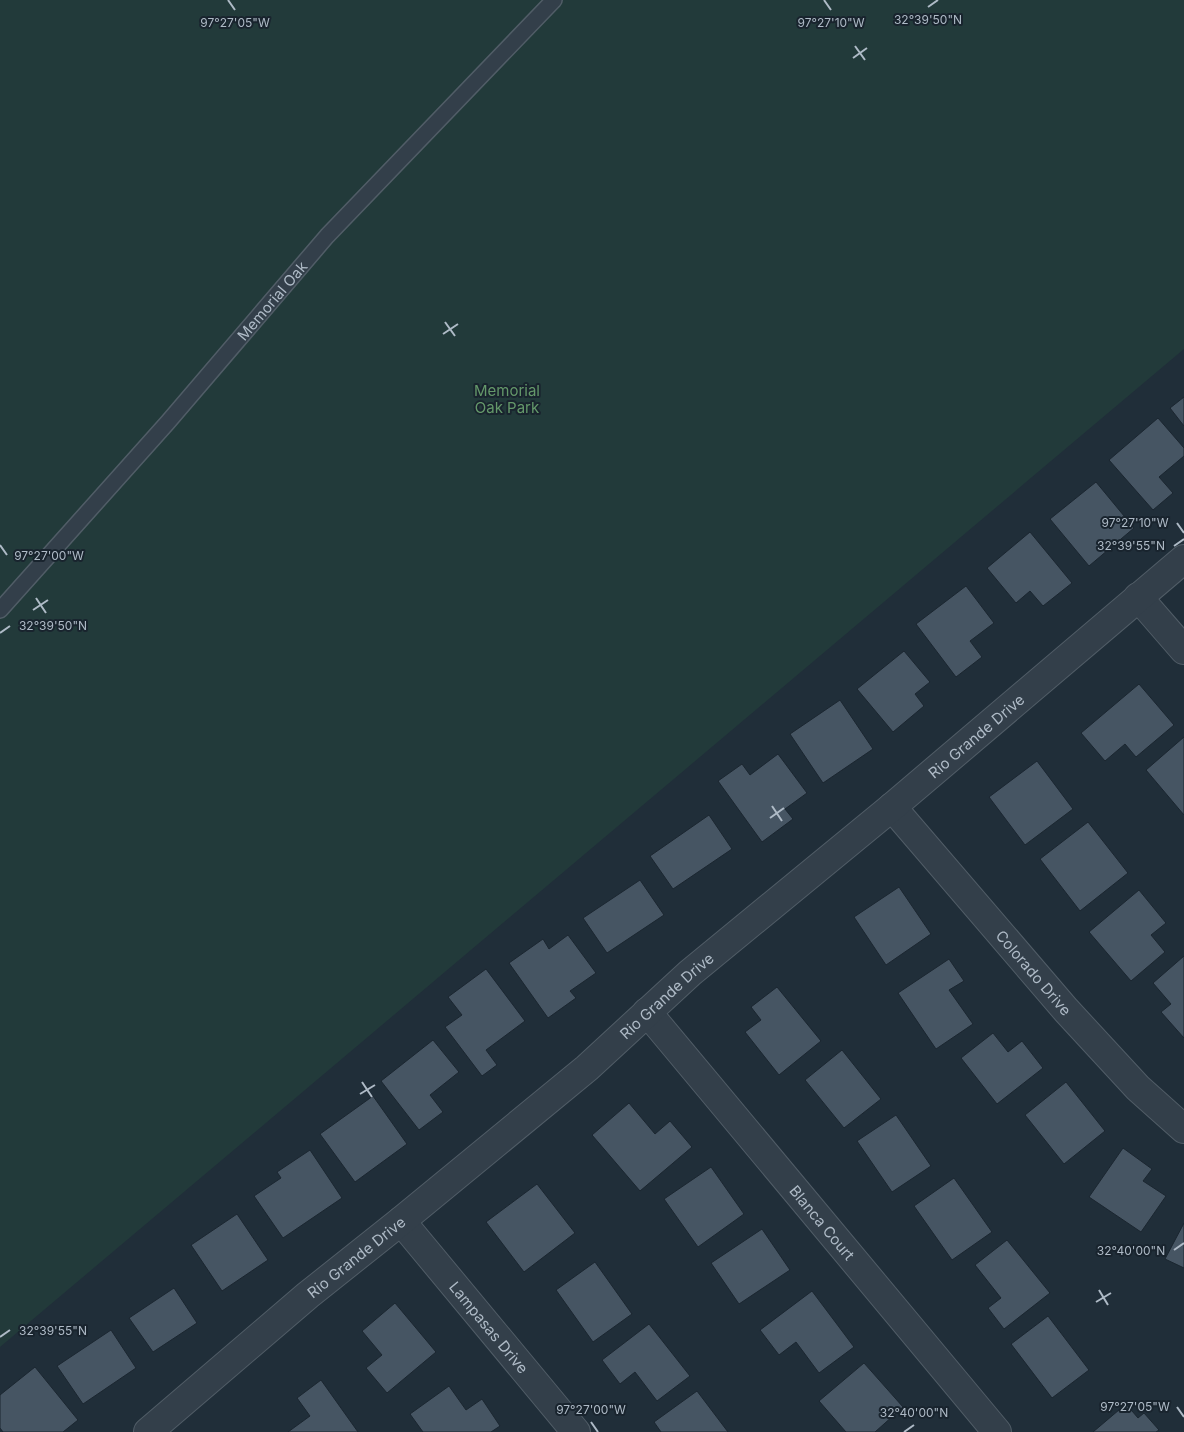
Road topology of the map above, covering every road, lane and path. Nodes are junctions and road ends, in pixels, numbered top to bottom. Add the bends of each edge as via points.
1 (554, 0) edge
2 (1184, 560) edge
3 (1138, 597) junction
4 (0, 610) edge
5 (1184, 650) edge
6 (892, 807) junction
7 (646, 1012) junction
8 (1184, 1129) edge
9 (401, 1221) junction
10 (148, 1432) edge
11 (576, 1432) edge
12 (997, 1432) edge

1 - 4 lane, Memorial Oak via 327,236 168,422
2 - 3 street, Rio Grande Drive
3 - 5 street
3 - 6 street, Rio Grande Drive
6 - 7 street, Rio Grande Drive
6 - 8 street, Colorado Drive via 1066,1010 1138,1088
7 - 9 street, Rio Grande Drive via 587,1068
7 - 12 street, Blanca Court
9 - 10 street, Rio Grande Drive via 308,1295
9 - 11 street, Lampasas Drive

